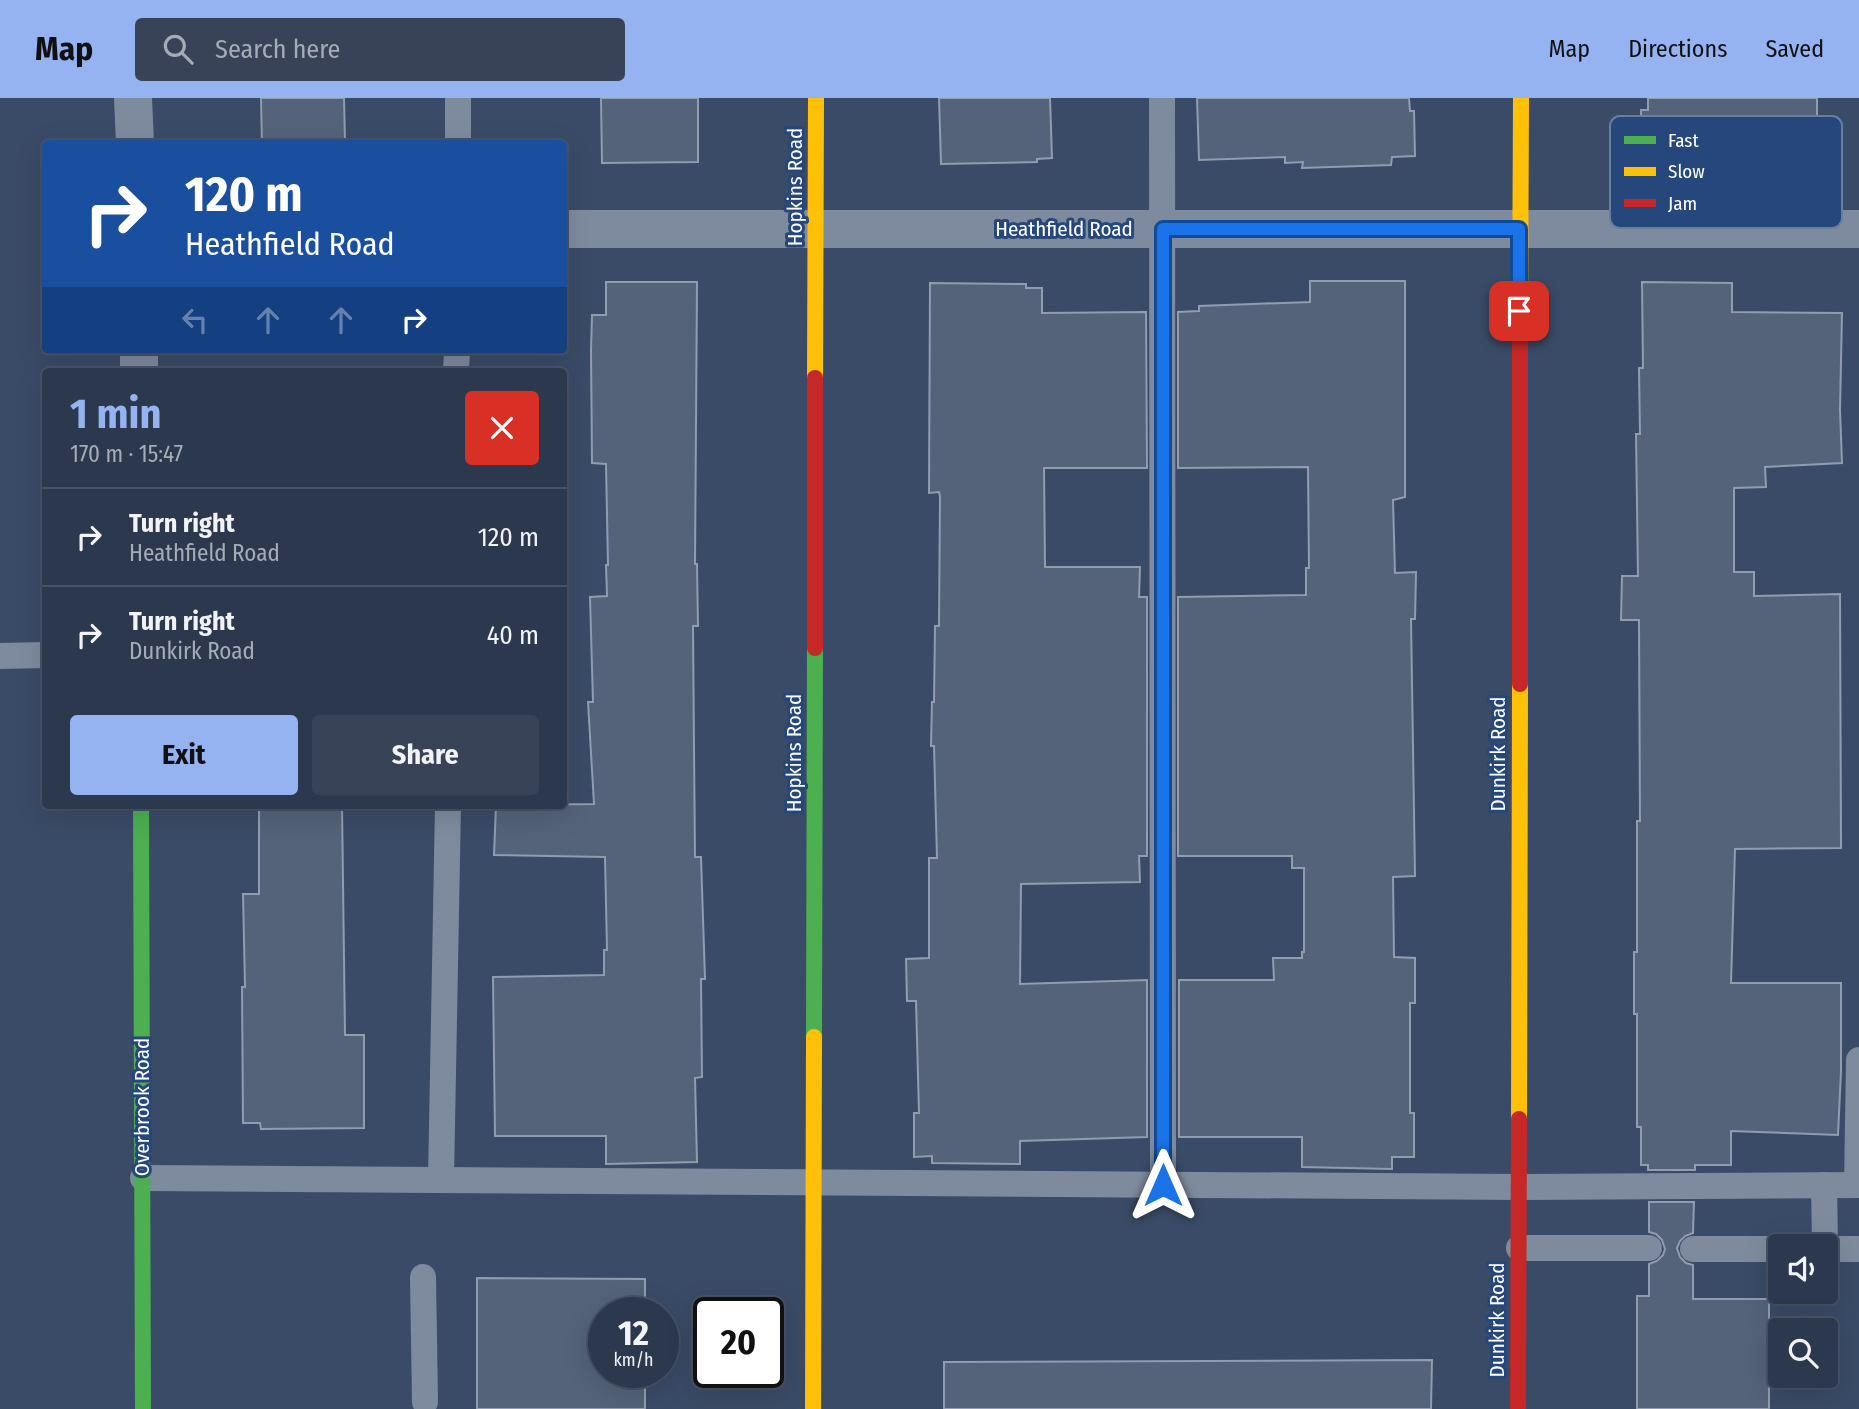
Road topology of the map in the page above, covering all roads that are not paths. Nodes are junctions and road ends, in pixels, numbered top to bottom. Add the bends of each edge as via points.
1 (133, 98) edge
2 (458, 98) edge
3 (816, 98) edge
4 (1162, 98) edge
5 (1521, 98) edge
6 (135, 140) edge
7 (458, 140) edge
8 (567, 229) edge
9 (816, 229) junction
10 (1163, 229) junction
11 (1519, 229) junction
12 (1859, 229) edge
13 (42, 655) edge
14 (0, 656) edge
15 (141, 809) edge
16 (448, 809) edge
17 (1859, 1060) edge
18 (142, 1178) junction
19 (441, 1180) junction
20 (813, 1182) junction
21 (1163, 1185) junction
22 (1824, 1185) junction
23 (1858, 1185) edge
24 (1519, 1187) junction
25 (1825, 1234) edge
26 (1519, 1248) junction
27 (1649, 1248) dead end
28 (1838, 1248) edge
29 (1693, 1249) dead end
30 (1768, 1249) edge
31 (1859, 1249) edge
32 (423, 1277) dead end
33 (425, 1402) dead end
34 (143, 1409) edge
35 (813, 1409) edge
36 (1518, 1409) edge

1 - 6 street
2 - 7 lane
3 - 9 street, Hopkins Road
4 - 10 lane
5 - 11 street, Dunkirk Road
8 - 9 street, Heathfield Road
9 - 10 street, Heathfield Road
9 - 20 street, Hopkins Road
10 - 11 street, Heathfield Road
10 - 21 lane
11 - 12 street, Heathfield Road
11 - 24 street, Dunkirk Road
13 - 14 lane
15 - 18 street, Overbrook Road
16 - 19 lane
17 - 23 lane
18 - 19 lane
18 - 34 street, Overbrook Road
19 - 20 lane
20 - 21 lane
20 - 35 street, Hopkins Road
21 - 24 lane
22 - 23 lane
22 - 24 lane
22 - 25 lane
24 - 26 street, Dunkirk Road
26 - 27 lane
26 - 36 street, Dunkirk Road
28 - 31 lane
29 - 30 lane
32 - 33 lane

